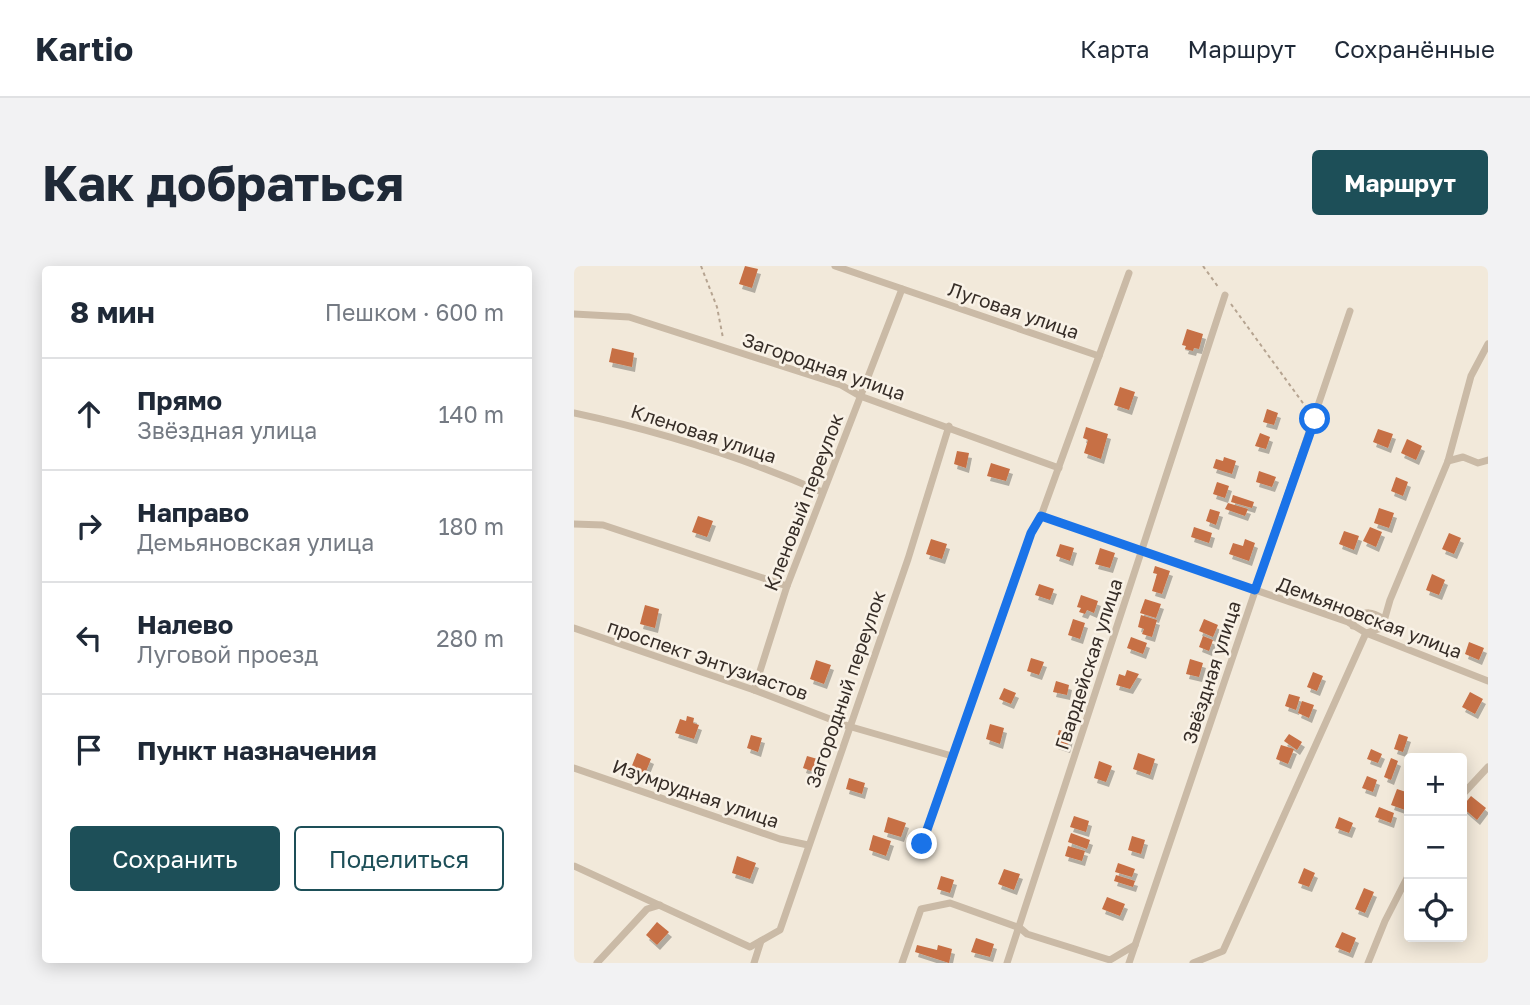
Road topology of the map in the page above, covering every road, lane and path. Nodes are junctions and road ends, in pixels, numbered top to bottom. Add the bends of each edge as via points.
1 (701, 266) edge
2 (835, 266) edge
3 (1203, 266) edge
4 (1129, 273) dead end
5 (902, 289) junction
6 (1225, 295) junction
7 (1350, 311) dead end
8 (574, 314) edge
9 (1488, 344) edge
10 (724, 347) junction
11 (1099, 356) junction
12 (860, 396) junction
13 (574, 413) edge
14 (1315, 419) junction
15 (949, 426) junction
16 (1488, 460) edge
17 (1448, 461) junction
18 (1059, 468) junction
19 (822, 492) junction
20 (1041, 516) junction
21 (574, 524) edge
22 (1142, 550) junction
23 (787, 586) junction
24 (1255, 590) junction
25 (1384, 619) junction
26 (1353, 626) junction
27 (574, 628) edge
28 (1366, 633) junction
29 (1487, 677) edge
30 (754, 690) junction
31 (848, 726) junction
32 (952, 756) junction
33 (1488, 766) edge
34 (574, 768) edge
35 (1467, 789) edge
36 (922, 844) dead end
37 (808, 845) junction
38 (574, 866) edge
39 (1406, 879) edge
40 (661, 905) junction
41 (1020, 928) junction
42 (761, 941) junction
43 (1135, 944) junction
44 (597, 963) edge
45 (754, 963) edge
46 (902, 963) edge
47 (1007, 963) edge
48 (1129, 963) edge
49 (1193, 963) edge
50 (1368, 963) edge

1 - 10 path via 717,307
2 - 5 street, Луговая улица
3 - 6 path
4 - 11 street, Луговая улица
5 - 11 street, Луговая улица
5 - 12 street, Кленовый переулок
6 - 14 path
6 - 22 street, Гвардейская улица
7 - 14 street, Звёздная улица
8 - 10 street, Загородная улица via 629,317
9 - 17 street via 1471,376
10 - 12 street, Загородная улица via 841,385
11 - 18 street
12 - 15 street, Загородная улица
12 - 19 street, Кленовый переулок
13 - 19 street, Кленовая улица via 773,471
14 - 24 street, Звёздная улица
15 - 18 street, Загородная улица
15 - 31 street, Загородный переулок via 908,559
16 - 17 street via 1478,463 1463,457
17 - 25 street
18 - 20 street
19 - 23 street, Кленовый переулок
20 - 22 street, Демьяновская улица
20 - 32 street
21 - 23 street via 603,525
22 - 24 street, Демьяновская улица
22 - 41 street, Гвардейская улица
23 - 30 street, Кленовый переулок
24 - 26 street, Демьяновская улица
24 - 43 street, Звёздная улица
25 - 26 street via 1367,611 1353,618
25 - 28 street via 1382,628
26 - 28 street, Демьяновская улица
27 - 30 street, проспект Энтузиастов
28 - 29 street, Демьяновская улица
28 - 49 street via 1223,951
30 - 31 street, проспект Энтузиастов
31 - 32 street, проспект Энтузиастов
31 - 37 street, Загородный переулок
32 - 36 street
33 - 35 street
34 - 37 street, Изумрудная улица
37 - 42 street, Загородный переулок via 780,930
38 - 40 street
39 - 50 street
40 - 42 street, Загородный переулок via 750,947
40 - 44 street via 647,909
41 - 43 street via 1110,960
41 - 46 street via 950,903 921,909
41 - 47 street, Гвардейская улица
42 - 45 street
43 - 48 street, Звёздная улица

